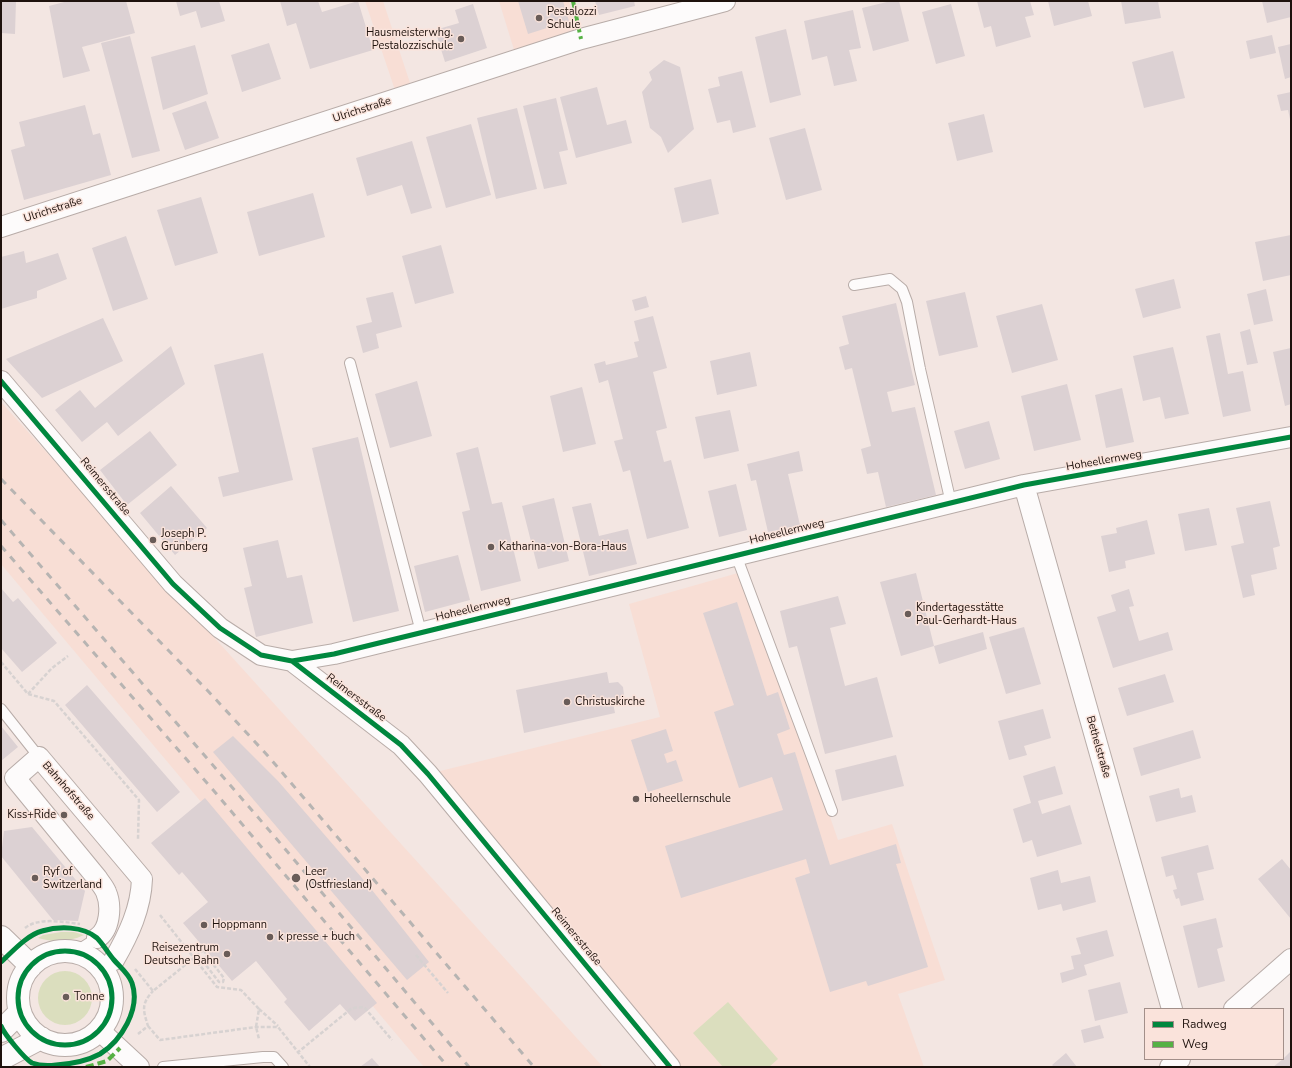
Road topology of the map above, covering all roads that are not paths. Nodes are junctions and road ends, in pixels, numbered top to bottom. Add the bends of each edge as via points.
1 (725, 1) edge
2 (1, 227) edge
3 (854, 285) dead end
4 (350, 363) dead end
5 (1, 381) edge
6 (1291, 437) edge
7 (1024, 485) junction
8 (951, 503) junction
9 (736, 555) junction
10 (421, 632) junction
11 (292, 661) junction
12 (1, 709) edge
13 (39, 758) junction
14 (832, 811) dead end
15 (1, 937) edge
16 (96, 938) joint
17 (74, 952) junction
18 (1291, 959) edge
19 (31, 966) junction
20 (110, 967) junction
21 (1172, 1008) edge
22 (1235, 1008) edge
23 (20, 1012) junction
24 (99, 1030) junction
25 (1, 1031) edge
26 (41, 1038) junction
27 (1, 1059) edge
28 (1179, 1060) edge
29 (198, 1066) edge
30 (139, 1067) edge
31 (163, 1067) edge
32 (283, 1067) edge
33 (670, 1067) edge
34 (1170, 1067) edge

1 - 2 street, Ulrichstraße via 581,39
3 - 8 lane via 890,279 902,289
4 - 10 lane
5 - 11 street, Reimersstraße via 173,584 226,632 261,654
6 - 7 street, Hoheellernweg
7 - 8 street, Hoheellernweg
7 - 21 street, Bethelstraße
8 - 9 street, Hoheellernweg
9 - 10 street, Hoheellernweg
9 - 14 lane
10 - 11 street, Hoheellernweg via 334,654
11 - 33 street, Reimersstraße via 401,745 428,774
12 - 13 lane
13 - 16 street, Bahnhofstraße via 15,778 106,892 109,918 104,934
13 - 20 street, Bahnhofstraße via 142,878 136,914
15 - 19 main road
16 - 17 lane
17 - 19 main road via 52,953 40,958
17 - 20 main road
18 - 22 street
19 - 23 main road via 21,984
20 - 24 main road via 112,1003 109,1017
23 - 25 main road
23 - 26 main road via 26,1024
24 - 26 main road via 88,1039 75,1044 56,1044
24 - 30 street
26 - 27 main road
28 - 34 street
29 - 31 lane
29 - 32 lane via 250,1057 274,1057

